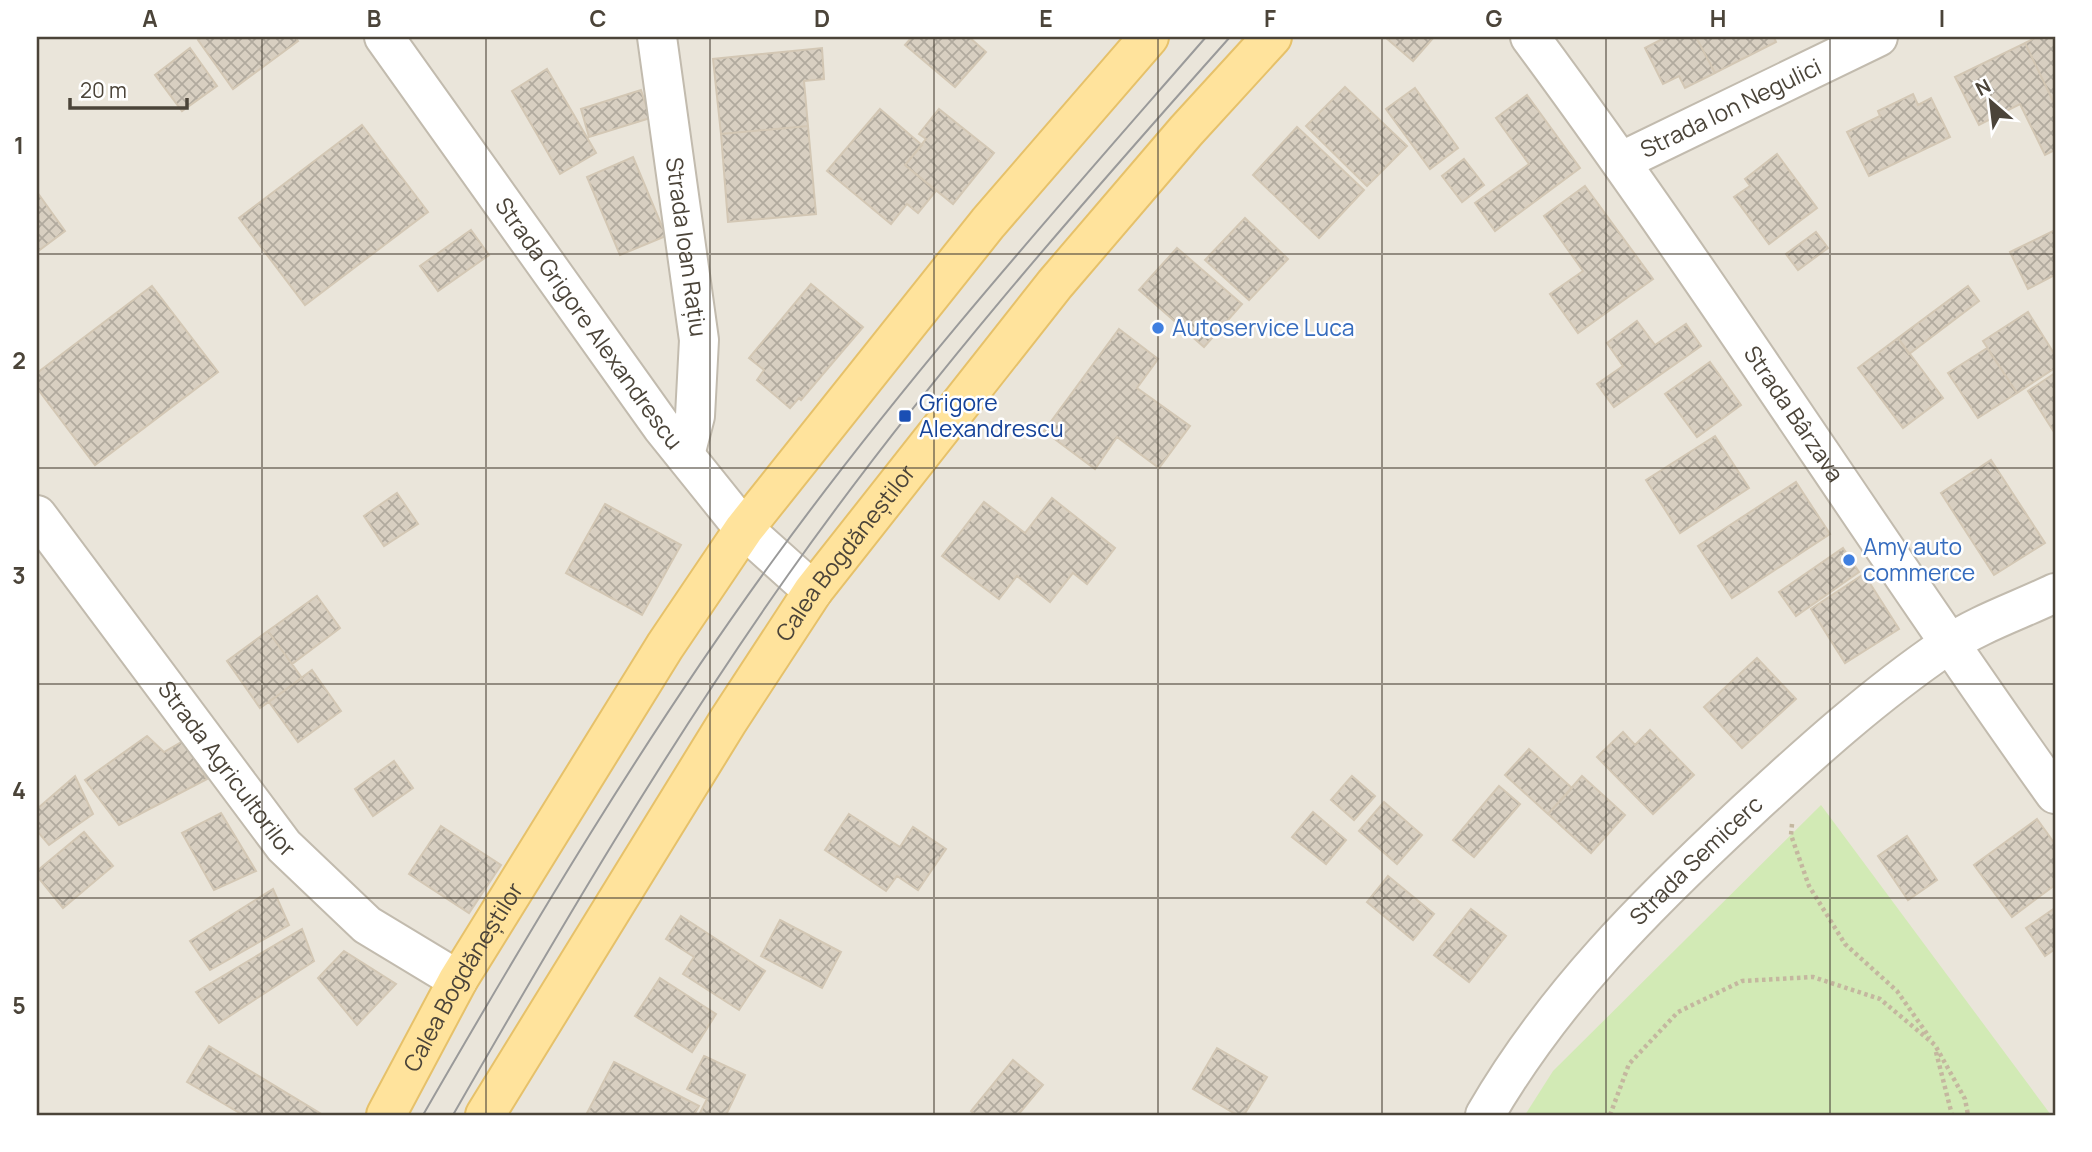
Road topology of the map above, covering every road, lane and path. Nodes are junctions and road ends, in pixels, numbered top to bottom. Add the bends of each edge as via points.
1 (384, 37) edge
2 (657, 37) edge
3 (1149, 37) edge
4 (1272, 37) edge
5 (1530, 37) edge
6 (1878, 37) edge
7 (1622, 162) junction
8 (685, 456) junction
9 (37, 515) edge
10 (744, 529) junction
11 (813, 591) junction
12 (2055, 593) edge
13 (1948, 644) junction
14 (1793, 769) junction
15 (2055, 794) edge
16 (458, 980) junction
17 (1935, 1045) junction
18 (386, 1115) edge
19 (485, 1115) edge
20 (1485, 1115) edge
21 (1610, 1115) edge
22 (1952, 1115) edge
23 (1968, 1115) edge

1 - 8 street, Strada Grigore Alexandrescu
2 - 8 street, Strada Ioan Rațiu via 699,340 695,416
3 - 10 main road, Calea Bogdăneștilor via 988,223
4 - 11 main road, Calea Bogdăneștilor via 1055,284
5 - 7 street, Strada Bârzava
6 - 7 street, Strada Ion Negulici
7 - 13 street, Strada Bârzava
8 - 10 street, Strada Grigore Alexandrescu
9 - 16 street, Strada Agricultorilor via 284,846 367,925
10 - 11 street, Strada Grigore Alexandrescu
10 - 16 main road, Calea Bogdăneștilor via 665,646
11 - 19 main road, Calea Bogdăneștilor
12 - 13 street, Strada Semicerc
13 - 14 street, Strada Semicerc via 1838,727
13 - 15 street, Strada Bârzava
14 - 17 path via 1791,835 1809,886 1844,944 1898,992
14 - 20 street, Strada Semicerc via 1673,880 1572,987
16 - 18 main road, Calea Bogdăneștilor
17 - 21 path via 1880,999 1813,976 1742,981 1678,1012 1629,1064
17 - 22 path
17 - 23 path via 1965,1099

